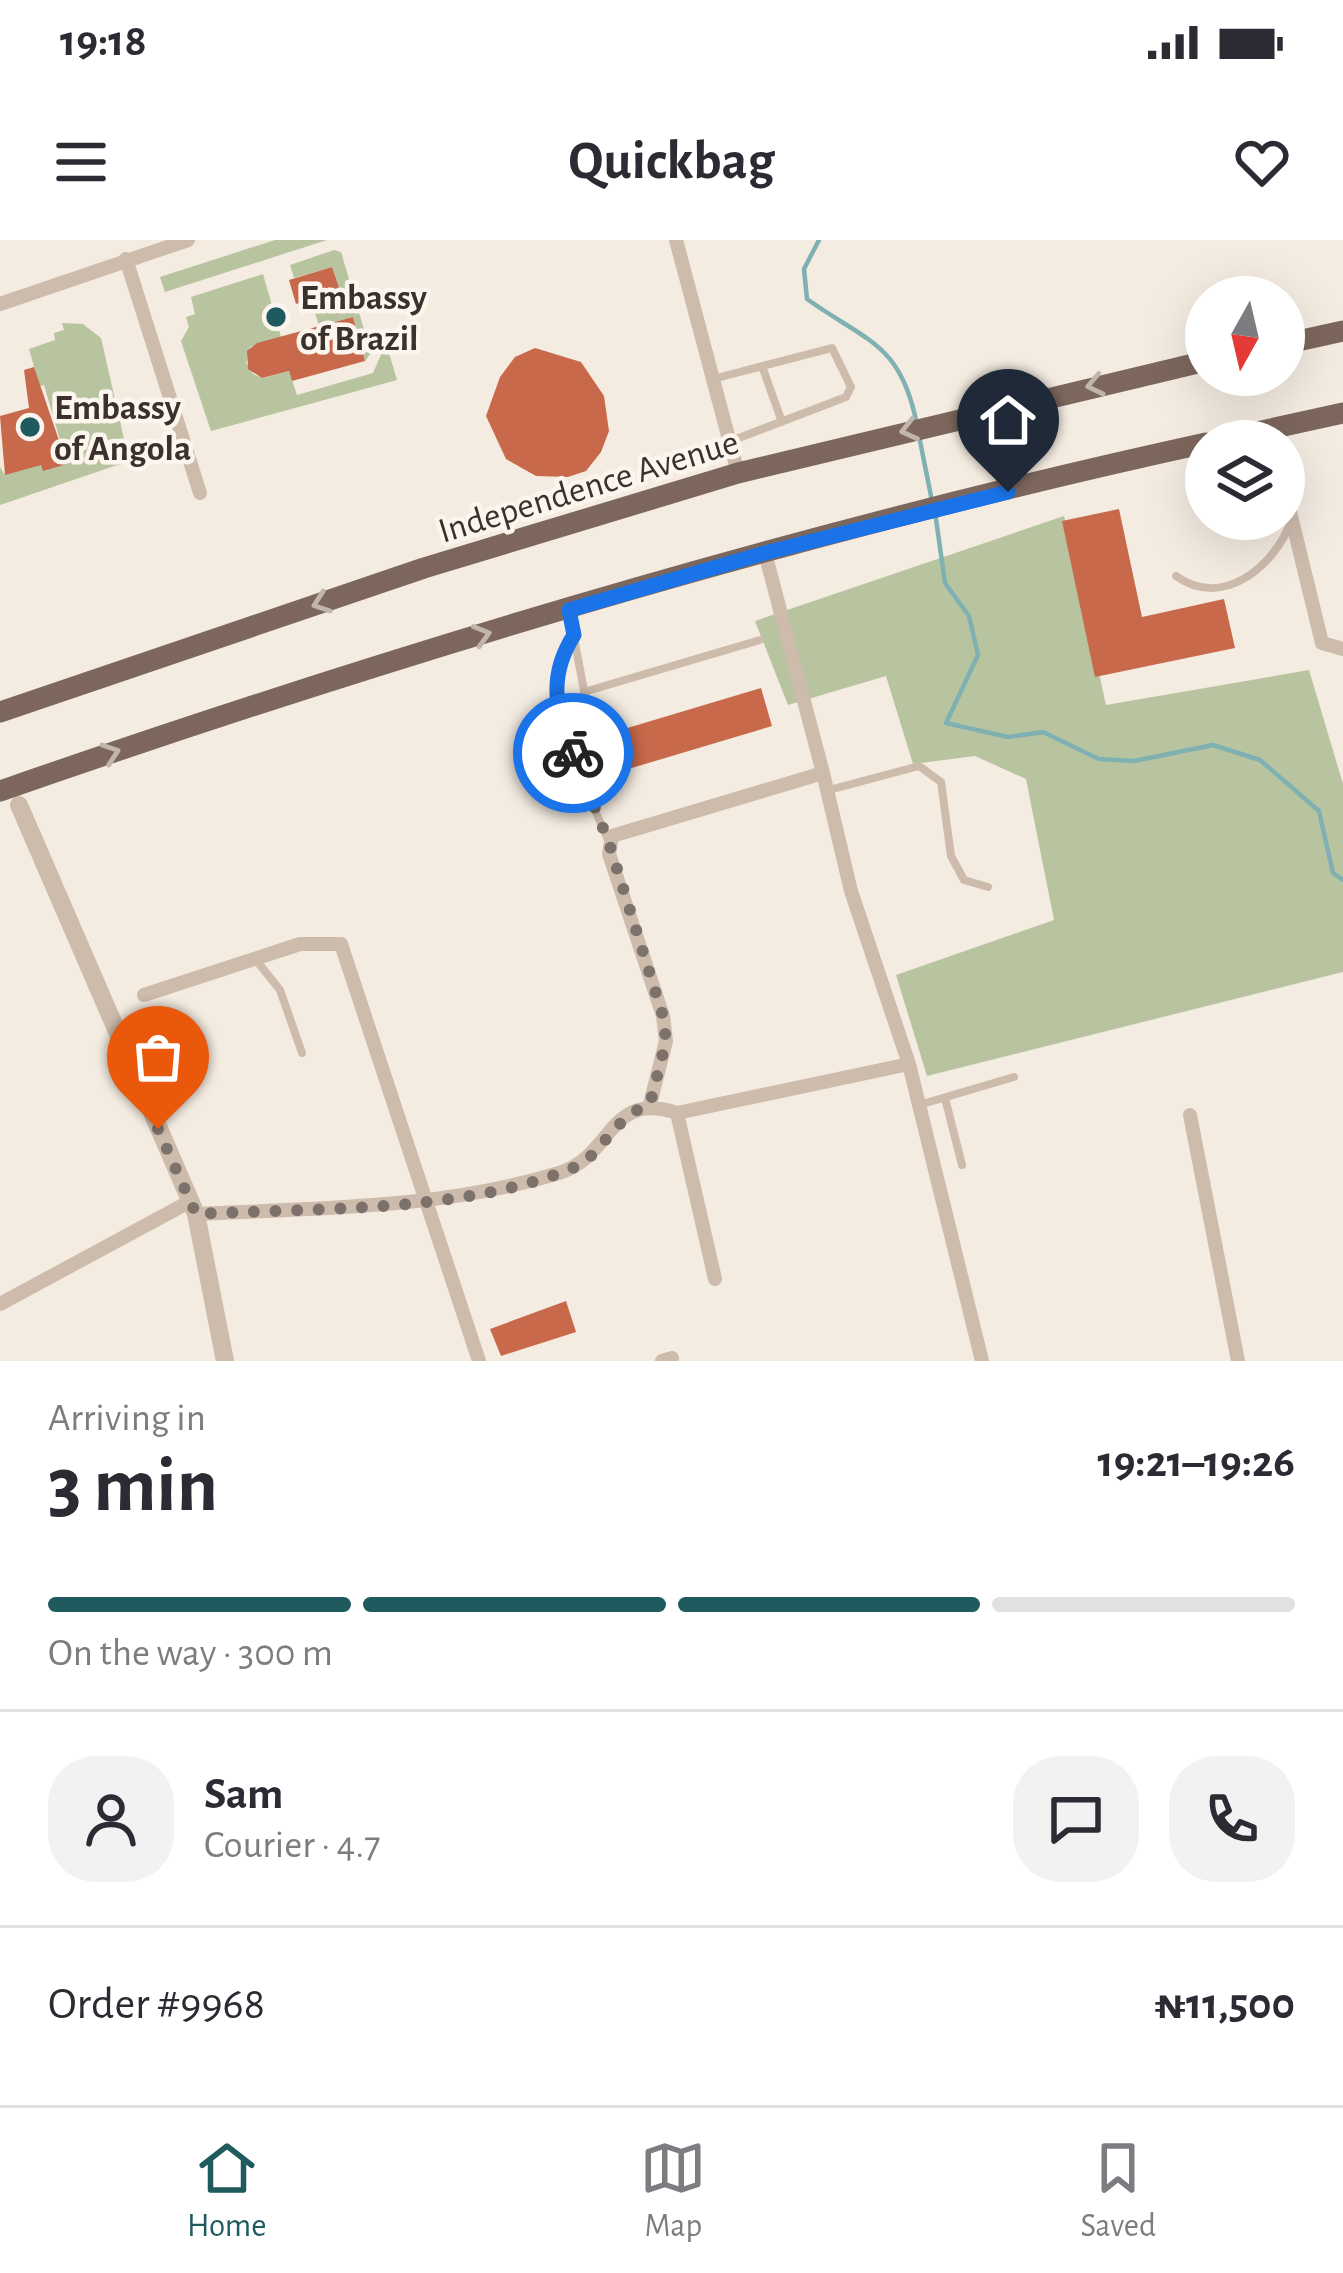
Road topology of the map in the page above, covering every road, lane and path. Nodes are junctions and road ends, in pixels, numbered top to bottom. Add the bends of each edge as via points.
1 (188, 240) edge
2 (676, 240) edge
3 (126, 259) junction
4 (0, 304) edge
5 (1343, 331) edge
6 (1305, 339) edge
7 (761, 366) junction
8 (1185, 366) edge
9 (713, 379) junction
10 (1343, 413) edge
11 (782, 422) junction
12 (1305, 425) edge
13 (730, 442) junction
14 (1185, 448) edge
15 (738, 473) junction
16 (200, 493) dead end
17 (1278, 540) edge
18 (1297, 540) edge
19 (765, 553) junction
20 (1176, 576) dead end
21 (569, 610) junction
22 (574, 635) junction
23 (760, 640) dead end
24 (1343, 649) edge
25 (584, 692) junction
26 (0, 712) edge
27 (823, 773) junction
28 (611, 787) dead end
29 (828, 790) junction
30 (9, 798) edge
31 (609, 843) junction
32 (988, 887) dead end
33 (255, 959) junction
34 (144, 995) dead end
35 (302, 1053) dead end
36 (909, 1064) junction
37 (1014, 1077) dead end
38 (945, 1098) junction
39 (650, 1104) junction
40 (919, 1105) junction
41 (677, 1113) junction
42 (1190, 1115) dead end
43 (962, 1166) dead end
44 (427, 1202) junction
45 (192, 1208) junction
46 (715, 1279) dead end
47 (0, 1304) edge
48 (225, 1361) edge
49 (479, 1361) edge
50 (982, 1361) edge
51 (1238, 1361) edge

1 - 3 street
2 - 9 street
3 - 4 street
3 - 16 street
5 - 6 main road
7 - 9 lane
7 - 11 lane
7 - 11 lane via 825,348 838,354 851,387 846,397
8 -> 15 main road, Independence Avenue
9 - 13 street
10 - 12 main road
11 - 13 lane
13 - 15 street
14 - 19 main road
15 -> 26 main road, Independence Avenue via 424,568
17 - 20 lane via 1233,587 1192,587
18 - 24 street via 1322,643
19 - 21 main road
19 - 27 street
21 - 22 lane
30 -> 21 main road via 264,701
22 - 25 lane
22 - 31 lane via 556,662 554,690
23 - 25 lane
25 - 28 lane
27 - 29 street
27 - 31 street via 618,830
29 - 32 lane via 919,766 940,782 951,856 964,880
29 - 36 street via 851,891
30 - 45 street
31 - 39 street via 663,1016 666,1041
33 - 34 street
33 - 35 lane via 280,990
33 - 44 street via 326,940 346,951
36 - 40 street
36 - 41 street
37 - 38 lane
38 - 40 lane
38 - 43 lane
39 - 41 street
39 - 44 street via 626,1114 580,1165
40 - 50 street
41 - 46 street
42 - 51 street
44 - 45 street
44 - 49 street
45 - 47 street
45 - 48 street

